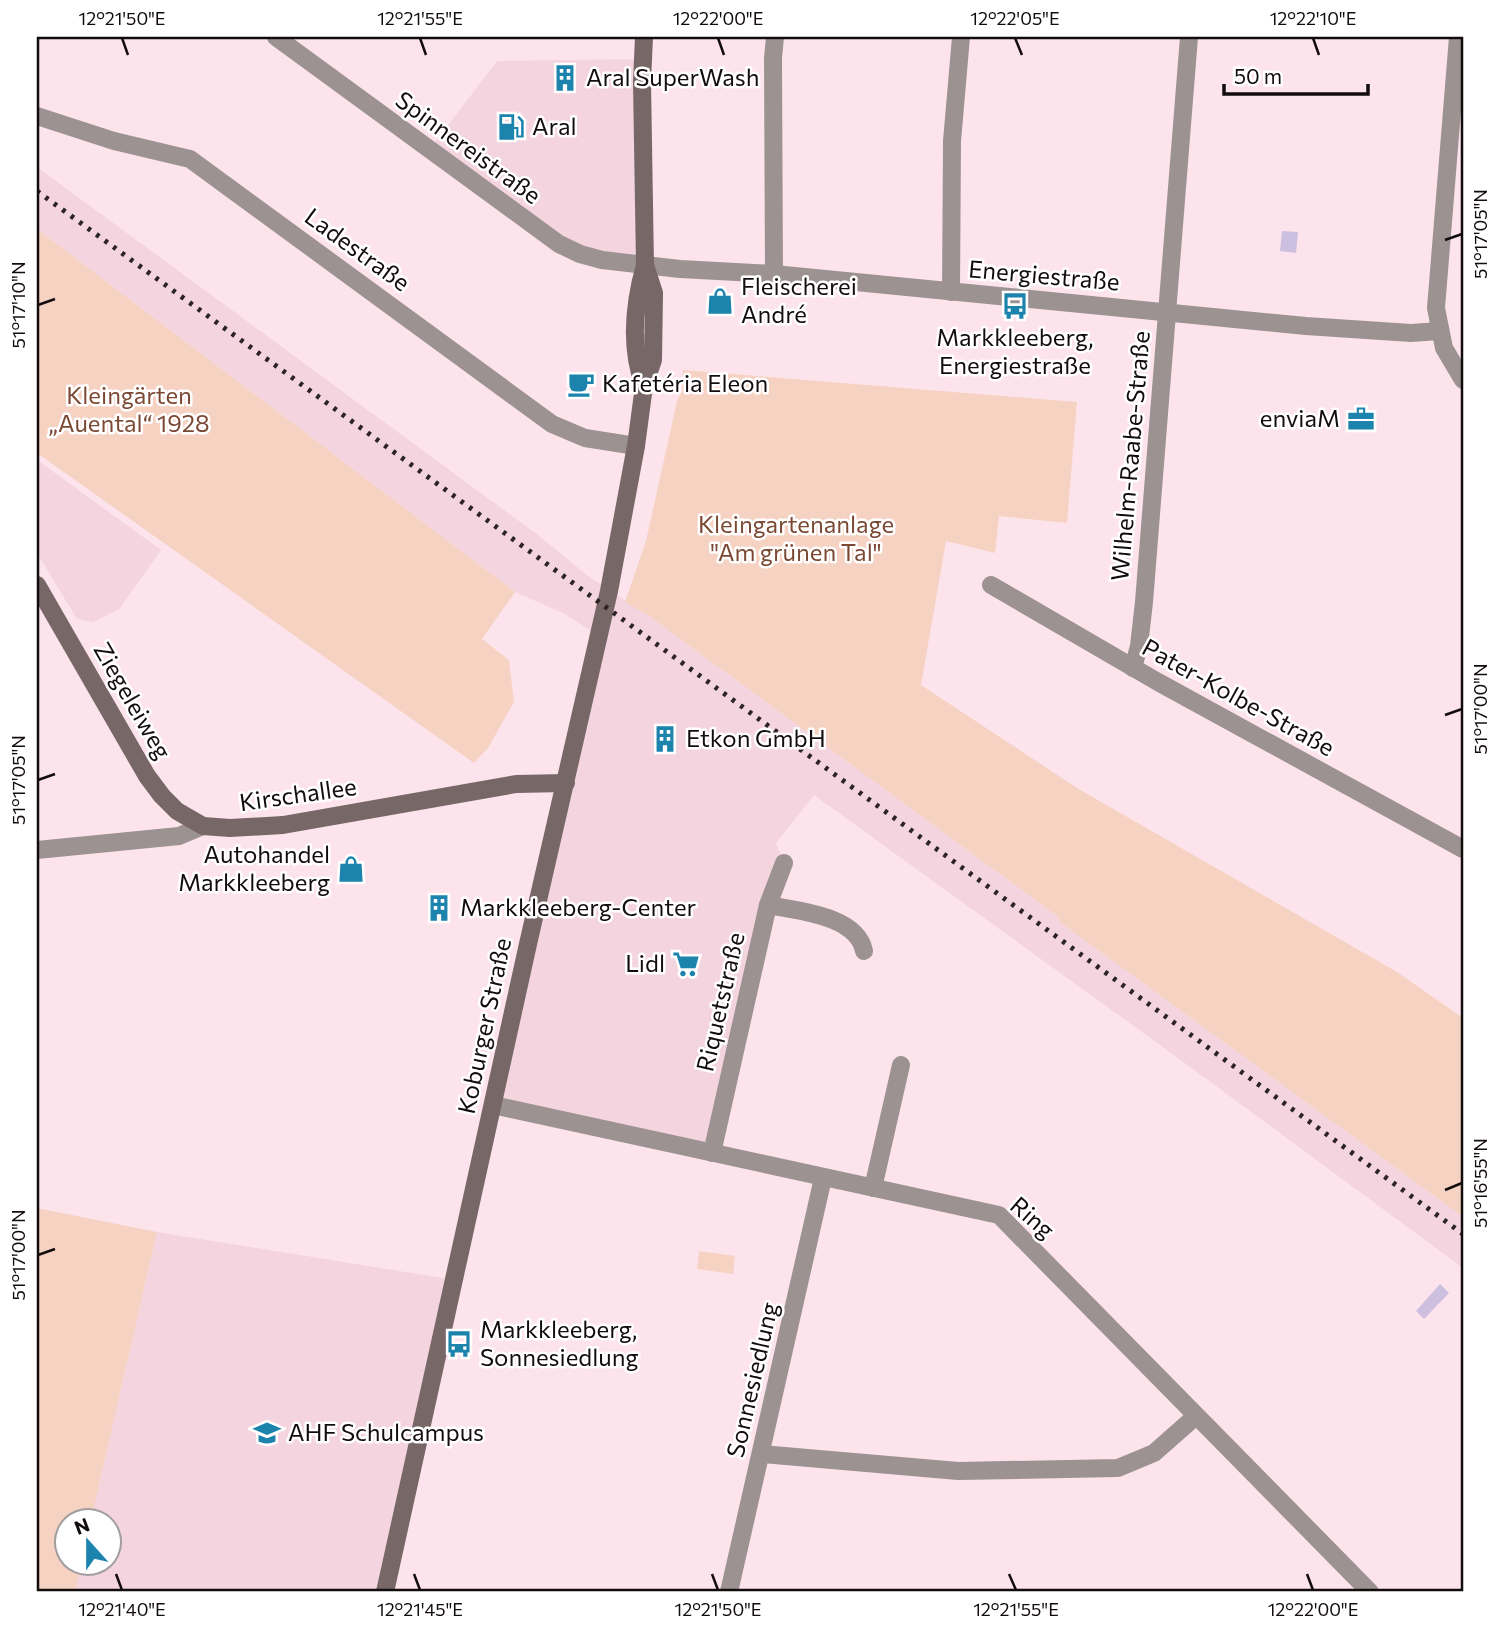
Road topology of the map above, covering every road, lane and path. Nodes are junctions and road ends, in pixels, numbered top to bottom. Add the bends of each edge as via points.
1 (276, 37) edge
2 (644, 37) edge
3 (775, 37) edge
4 (961, 37) edge
5 (1189, 37) edge
6 (1458, 37) edge
7 (1459, 84) edge
8 (37, 116) edge
9 (645, 265) junction
10 (774, 274) junction
11 (951, 292) junction
12 (1167, 311) junction
13 (1439, 331) junction
14 (1463, 380) edge
15 (636, 446) junction
16 (37, 585) edge
17 (991, 585) dead end
18 (1133, 668) junction
19 (566, 783) junction
20 (204, 826) junction
21 (1463, 849) edge
22 (37, 850) edge
23 (784, 863) dead end
24 (768, 905) junction
25 (864, 951) dead end
26 (901, 1065) dead end
27 (493, 1105) junction
28 (712, 1153) junction
29 (823, 1178) junction
30 (873, 1188) junction
31 (1196, 1416) junction
32 (761, 1454) junction
33 (386, 1592) edge
34 (729, 1592) edge
35 (1370, 1592) edge

1 - 9 street, Spinnereistraße via 559,244 603,260
2 - 9 main road, Koburger Straße
3 - 10 street
4 - 11 street via 952,141
5 - 12 street, Wilhelm-Raabe-Straße
6 - 7 street
7 - 13 street via 1436,297
8 - 15 street, Ladestraße via 190,159 552,424 585,438
9 - 10 street, Energiestraße
9 - 15 main road, Koburger Straße via 637,294 636,366 644,386
10 - 11 street, Energiestraße
11 - 12 street, Energiestraße
12 - 13 street, Energiestraße via 1306,326
12 - 18 street, Wilhelm-Raabe-Straße via 1144,602
13 - 14 street
15 - 19 main road, Koburger Straße via 610,591
16 - 20 main road, Ziegeleiweg via 147,776 177,811
17 - 18 street, Pater-Kolbe-Straße
18 - 21 street, Pater-Kolbe-Straße
19 - 20 main road, Kirschallee via 516,784 283,825
19 - 27 main road, Koburger Straße
20 - 22 street, Kirschallee via 179,836
23 - 24 street, Riquetstraße
24 - 25 street via 828,916 852,932
24 - 28 street, Riquetstraße
26 - 30 street
27 - 28 street, Ring
27 - 33 main road, Koburger Straße
28 - 29 street, Ring
29 - 30 street, Ring
29 - 32 street, Sonnesiedlung
30 - 31 street, Ring via 999,1215
31 - 32 street via 1154,1453 1118,1468 958,1471
31 - 35 street, Ring
32 - 34 street, Sonnesiedlung

